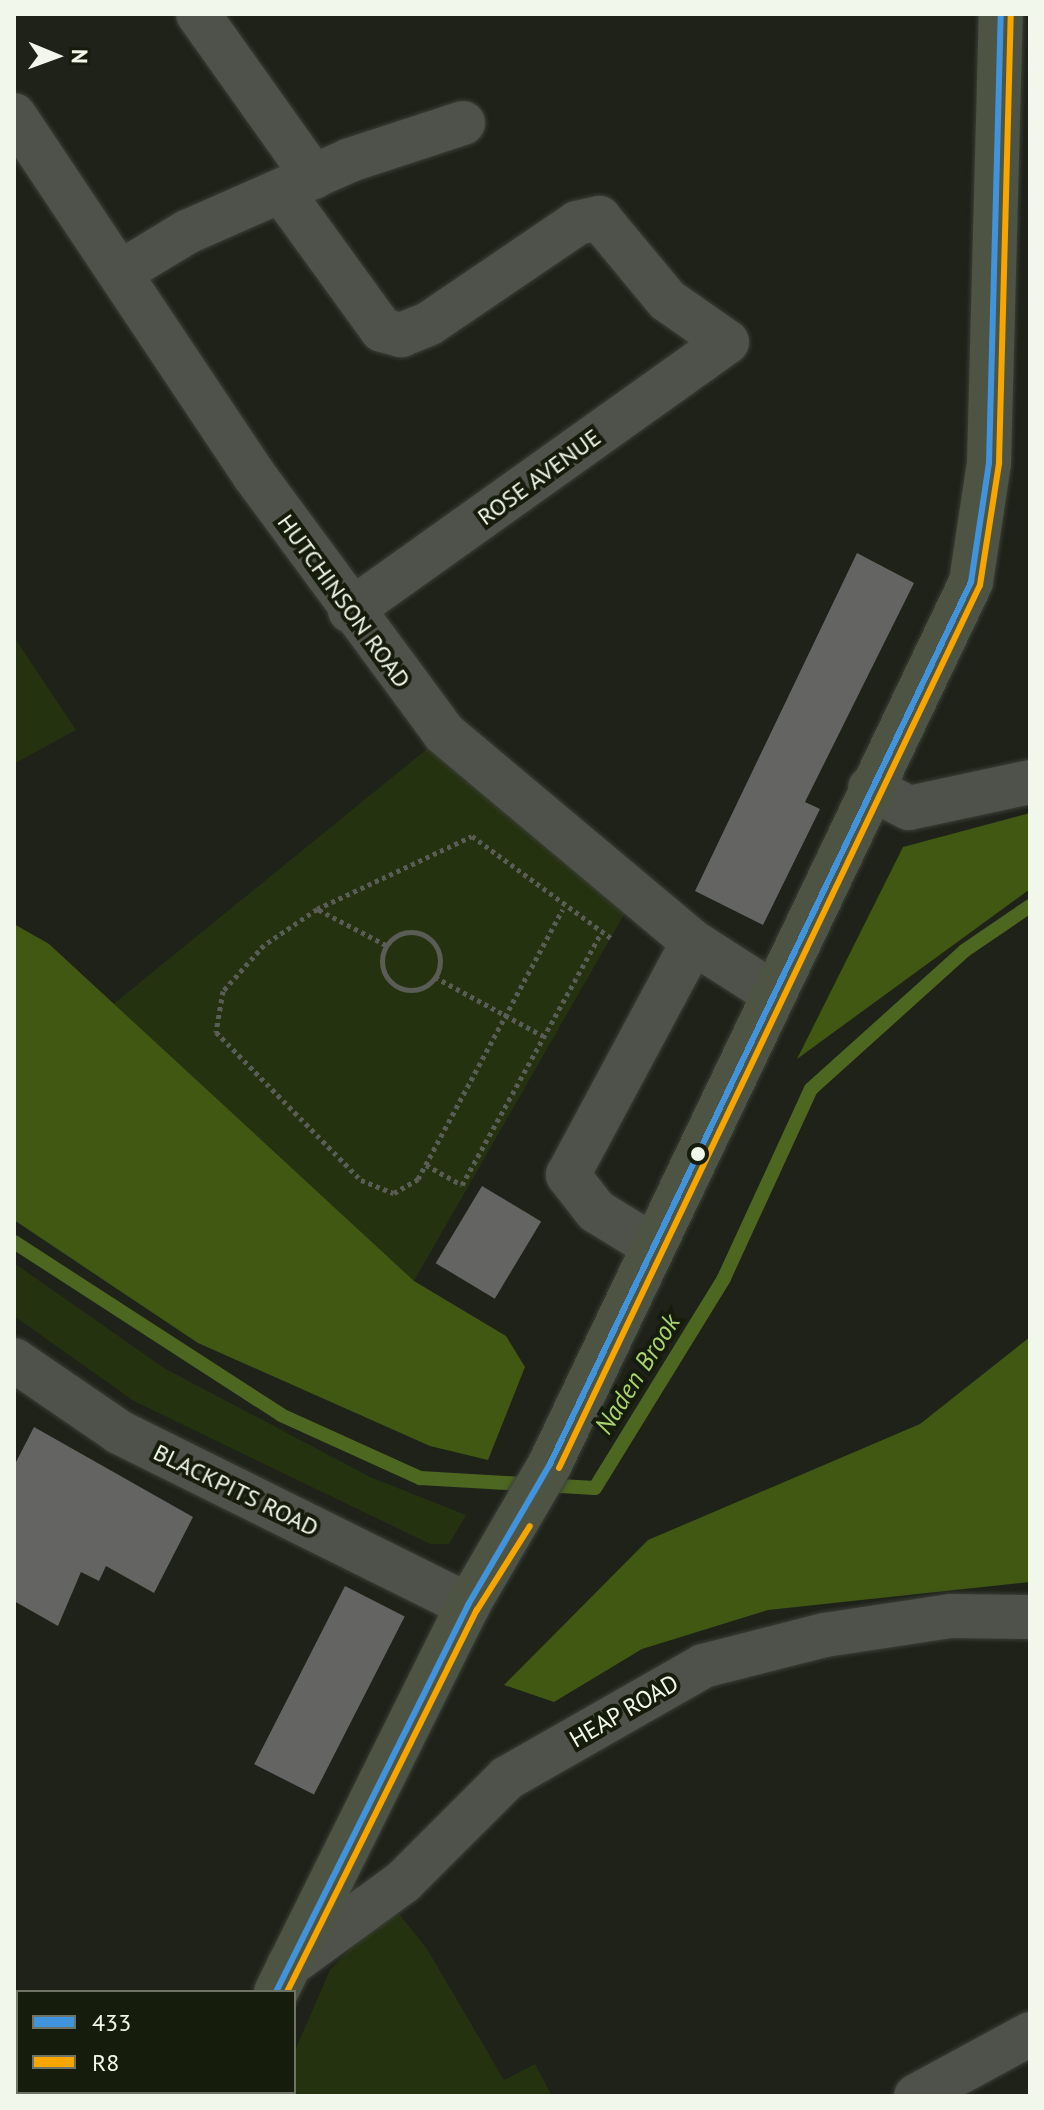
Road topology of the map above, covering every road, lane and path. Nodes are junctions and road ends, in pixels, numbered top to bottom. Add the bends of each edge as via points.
1 (198, 14) edge
2 (1001, 14) edge
3 (14, 115) edge
4 (463, 123) dead end
5 (298, 184) junction
6 (121, 272) junction
7 (350, 611) junction
8 (1030, 782) edge
9 (870, 788) junction
10 (317, 909) junction
11 (563, 909) junction
12 (601, 933) junction
13 (386, 945) junction
14 (686, 956) junction
15 (435, 977) junction
16 (774, 994) junction
17 (506, 1014) junction
18 (544, 1036) junction
19 (426, 1165) junction
20 (653, 1246) junction
21 (14, 1360) edge
22 (468, 1605) junction
23 (1030, 1617) edge
24 (282, 1978) edge
25 (1030, 2034) edge
26 (916, 2096) edge

1 - 5 street
2 - 9 main road via 983,537 954,622
3 - 6 street, HUTCHINSON ROAD
4 - 5 street
5 - 6 street via 187,232
5 - 7 street, ROSE AVENUE via 382,330 401,335 430,323 577,223 599,218 667,300 727,342
6 - 7 street, HUTCHINSON ROAD
7 - 14 street, HUTCHINSON ROAD via 444,733
8 - 9 street via 909,808
9 - 16 main road
10 - 11 path via 472,836
10 - 13 path
10 - 19 path via 264,945 223,991 216,1032 361,1180 394,1193
11 - 12 path
11 - 17 path
12 - 14 path
12 - 18 path
13 - 15 path via 383,972 391,983 415,990
13 - 15 path via 409,931 422,933 440,954
14 - 16 street, HUTCHINSON ROAD
14 - 20 street via 568,1175 596,1211
15 - 17 path
16 - 20 main road
17 - 18 path
17 - 19 path
18 - 19 path via 462,1185
20 - 22 main road via 522,1521
21 - 22 street, BLACKPITS ROAD via 119,1432
22 - 24 main road
23 - 24 street, HEAP ROAD via 951,1616 825,1635 703,1666 507,1778 403,1882
25 - 26 street

